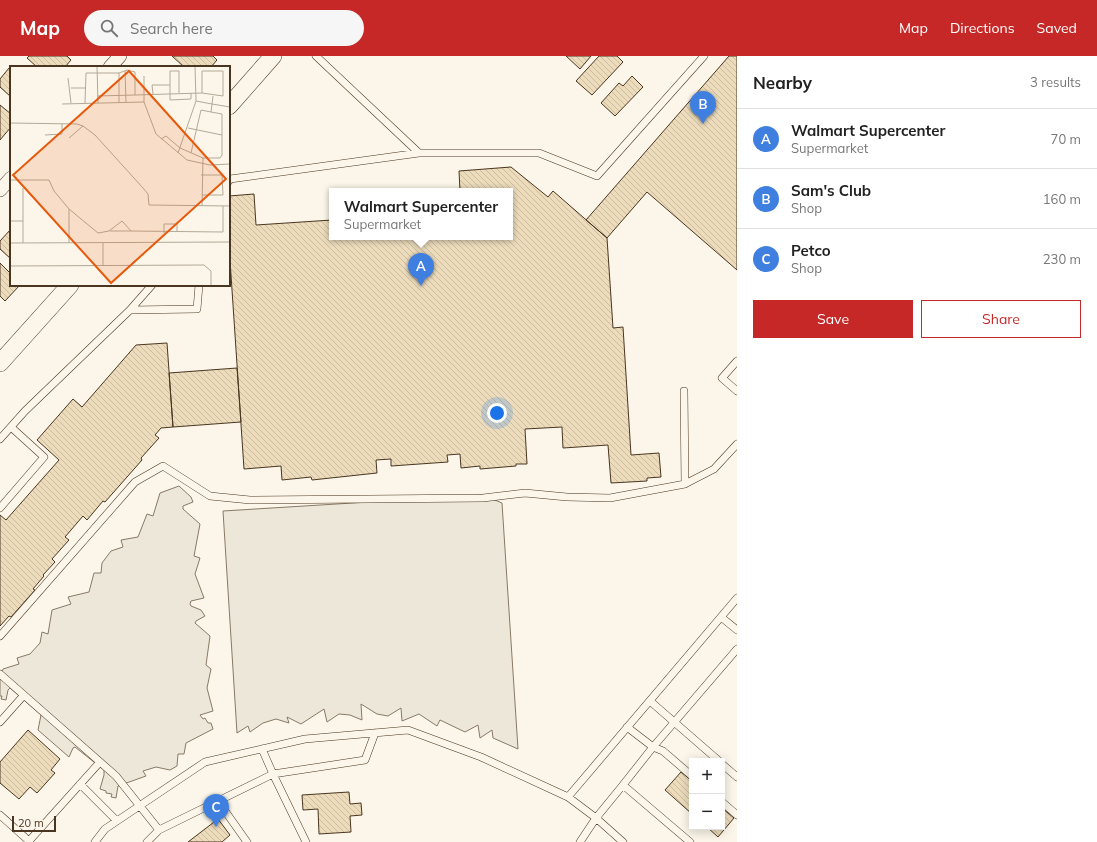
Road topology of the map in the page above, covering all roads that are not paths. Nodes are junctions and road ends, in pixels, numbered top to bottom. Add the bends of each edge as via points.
1 (120, 56) edge
2 (274, 56) edge
3 (316, 56) edge
4 (704, 56) edge
5 (111, 66) edge
6 (230, 105) edge
7 (419, 153) junction
8 (10, 179) edge
9 (230, 179) edge
10 (0, 190) edge
11 (69, 286) edge
12 (151, 286) edge
13 (199, 286) edge
14 (130, 310) junction
15 (737, 361) edge
16 (0, 363) edge
17 (684, 391) dead end
18 (737, 391) edge
19 (11, 427) junction
20 (0, 439) edge
21 (737, 444) edge
22 (685, 484) junction
23 (0, 508) edge
24 (737, 598) edge
25 (721, 616) junction
26 (737, 630) edge
27 (0, 636) edge
28 (737, 649) edge
29 (0, 674) edge
30 (24, 695) junction
31 (650, 701) junction
32 (0, 722) edge
33 (674, 722) junction
34 (627, 727) junction
35 (375, 733) junction
36 (653, 747) junction
37 (262, 749) junction
38 (716, 758) edge
39 (100, 762) junction
40 (725, 767) edge
41 (689, 773) edge
42 (273, 774) junction
43 (737, 777) edge
44 (80, 784) junction
45 (623, 785) junction
46 (568, 797) junction
47 (218, 801) junction
48 (725, 805) edge
49 (139, 807) junction
50 (0, 815) edge
51 (737, 815) edge
52 (596, 818) junction
53 (117, 821) junction
54 (159, 830) junction
55 (95, 842) edge
56 (147, 842) edge
57 (247, 842) edge
58 (306, 842) edge
59 (580, 842) edge
60 (623, 842) edge
61 (690, 842) edge

1 - 5 street
2 - 6 street
3 - 7 lane
4 - 7 lane via 597,176 539,153
7 - 9 lane
8 - 10 street
11 - 16 street
12 - 14 lane
13 - 14 lane via 197,309
14 - 19 lane
15 - 18 lane via 722,378
17 - 22 lane
19 - 20 lane
19 - 23 lane via 44,457
21 - 22 lane via 714,469
22 - 27 lane via 610,498 525,493 483,498 250,500 210,496 164,466 135,482
24 - 25 lane
25 - 26 lane
25 - 31 lane
28 - 33 lane
29 - 30 lane
30 - 32 lane
30 - 39 lane
31 - 33 lane
31 - 34 lane
33 - 36 lane
33 - 38 lane
34 - 36 lane
34 - 46 lane
35 - 37 lane via 305,739
35 - 42 lane via 365,760
35 - 46 lane via 408,730 481,756
36 - 41 lane via 663,751
36 - 45 lane
37 - 42 lane
37 - 49 lane via 205,762
39 - 44 lane
39 - 49 lane via 116,776
40 - 43 lane
42 - 47 lane
42 - 58 lane
44 - 50 lane via 29,841
44 - 53 lane
45 - 52 lane
45 - 61 lane
46 - 52 lane
47 - 54 lane
47 - 57 lane
48 - 51 lane
49 - 53 lane
49 - 54 lane
52 - 59 lane
52 - 60 lane
53 - 55 lane via 105,829
54 - 56 lane

